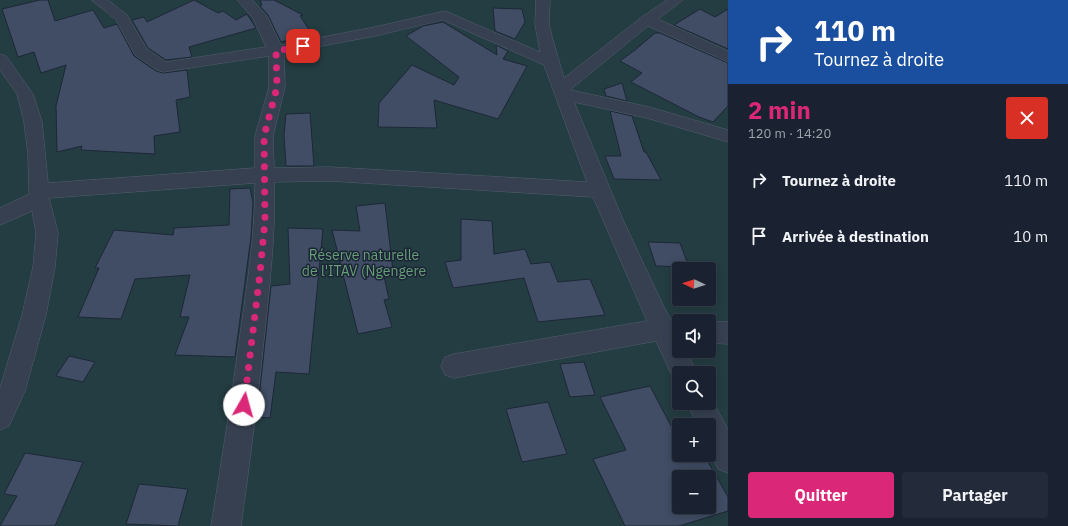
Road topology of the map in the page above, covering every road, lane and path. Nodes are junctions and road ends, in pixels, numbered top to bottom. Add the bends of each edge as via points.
1 (99, 0) edge
2 (244, 0) edge
3 (543, 0) edge
4 (676, 0) edge
5 (647, 20) junction
6 (276, 51) junction
7 (728, 57) edge
8 (0, 59) edge
9 (552, 63) junction
10 (562, 91) junction
11 (728, 136) edge
12 (264, 176) junction
13 (599, 190) junction
14 (40, 195) junction
15 (0, 217) edge
16 (671, 330) edge
17 (716, 332) edge
18 (728, 333) edge
19 (454, 366) dead end
20 (682, 366) edge
21 (704, 410) edge
22 (0, 417) edge
23 (728, 459) edge
24 (226, 526) edge

1 - 6 street via 122,18 141,52 163,67
2 - 6 street via 260,16
3 - 9 street via 542,24
4 - 5 street
5 - 7 street
5 - 10 street
6 - 9 street via 445,15
6 - 12 street via 277,87 264,136
8 - 14 street via 25,94 32,122
9 - 10 street
10 - 11 street
10 - 13 street
12 - 13 street via 366,175
12 - 14 street
12 - 24 street via 265,220 260,273
13 - 16 street
14 - 15 street
14 - 22 street via 47,233 44,267 34,315 12,391
16 - 19 street
16 - 20 street
17 - 18 street
21 - 23 street

